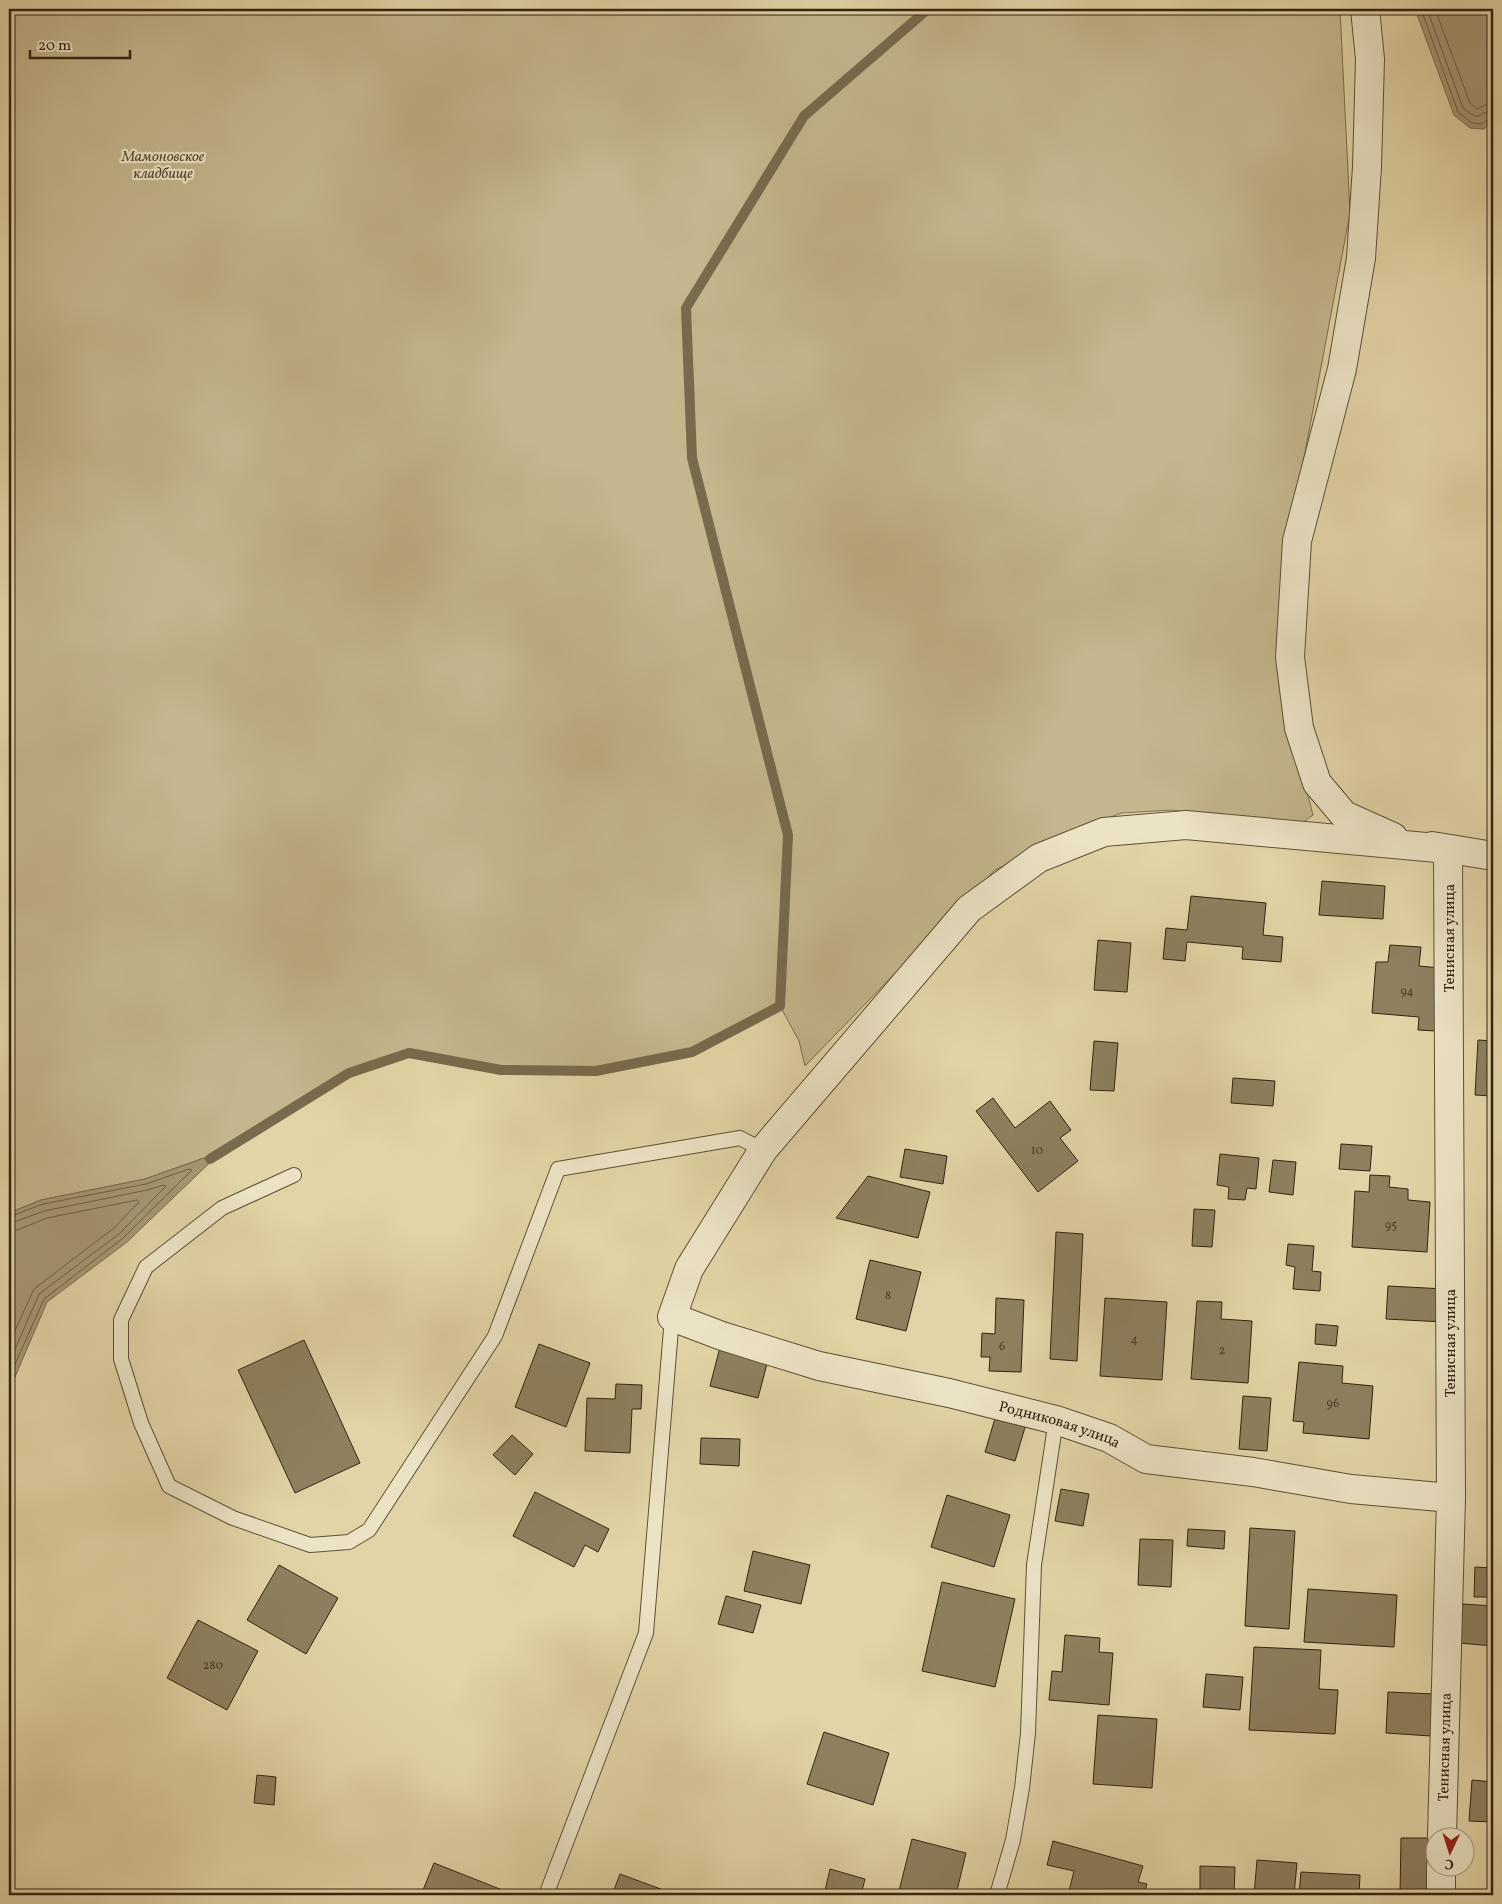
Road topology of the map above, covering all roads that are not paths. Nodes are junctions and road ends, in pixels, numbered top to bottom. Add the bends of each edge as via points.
1 (1365, 9) edge
2 (1448, 849) junction
3 (1493, 856) edge
4 (763, 1150) junction
5 (294, 1175) dead end
6 (672, 1317) junction
7 (1056, 1420) junction
8 (1451, 1498) junction
9 (1442, 1826) edge
10 (1441, 1876) edge
11 (546, 1895) edge
12 (997, 1895) edge
13 (1440, 1895) edge

1 - 2 street via 1370,68 1362,258 1342,369 1297,541 1290,657 1299,728 1317,783 1344,815 1401,841
2 - 3 street
2 - 4 street via 1186,826 1104,832 1039,858 969,909
2 - 8 street, Тенисная улица
4 - 5 lane via 740,1138 558,1168 496,1336 370,1530 349,1542 310,1546 233,1518 169,1486 141,1423 121,1359 121,1320 146,1267 222,1208
4 - 6 street via 688,1268
6 - 7 street, Родниковая улица via 819,1366 949,1393
6 - 11 lane via 646,1633
7 - 8 street, Родниковая улица via 1109,1438 1146,1459 1253,1472 1351,1489
7 - 12 lane via 1034,1565 1028,1732 1022,1788 1013,1840
8 - 9 street, Тенисная улица
10 - 13 street

